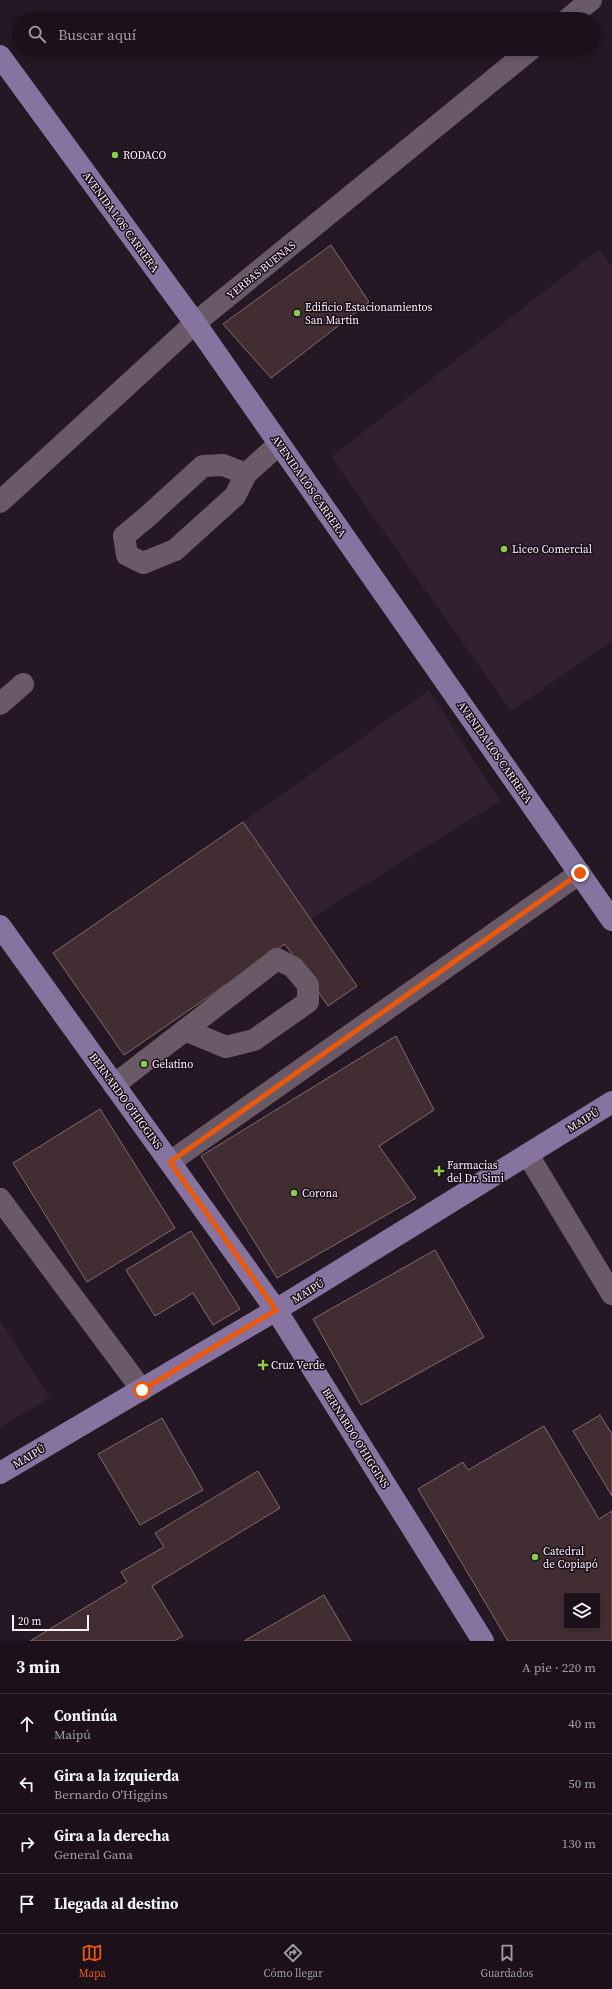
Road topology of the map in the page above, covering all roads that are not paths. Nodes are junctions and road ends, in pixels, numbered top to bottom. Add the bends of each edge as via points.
1 (591, 0) edge
2 (576, 12) edge
3 (0, 56) edge
4 (522, 56) edge
5 (195, 324) junction
6 (279, 444) junction
7 (246, 474) junction
8 (0, 502) edge
9 (23, 684) dead end
10 (0, 704) edge
11 (580, 873) junction
12 (612, 920) edge
13 (0, 926) edge
14 (185, 1030) junction
15 (114, 1084) junction
16 (612, 1102) edge
17 (528, 1155) junction
18 (170, 1162) junction
19 (0, 1199) edge
20 (612, 1294) edge
21 (276, 1310) junction
22 (142, 1390) junction
23 (0, 1473) edge
24 (483, 1641) edge

1 - 2 street
3 - 5 main road, AVENIDA LOS CARRERA
4 - 5 street, YERBAS BUENAS
5 - 6 main road, AVENIDA LOS CARRERA
5 - 8 street, YERBAS BUENAS
6 - 7 street
6 - 11 main road, AVENIDA LOS CARRERA
7 - 7 street via 235,496 175,550 143,563 127,555 124,536 203,466 223,465
9 - 10 street
11 - 12 main road, AVENIDA LOS CARRERA
11 - 18 street
13 - 15 main road, BERNARDO O'HIGGINS
14 - 14 street via 277,959 293,967 308,985 308,1002 254,1040 226,1047
14 - 15 street
15 - 18 main road, BERNARDO O'HIGGINS
16 - 17 main road, MAIPÚ
17 - 20 street
17 - 21 main road, MAIPÚ
18 - 21 main road, BERNARDO O'HIGGINS
19 - 22 street
21 - 22 main road, MAIPÚ
21 - 24 main road, BERNARDO O'HIGGINS
22 - 23 main road, MAIPÚ

